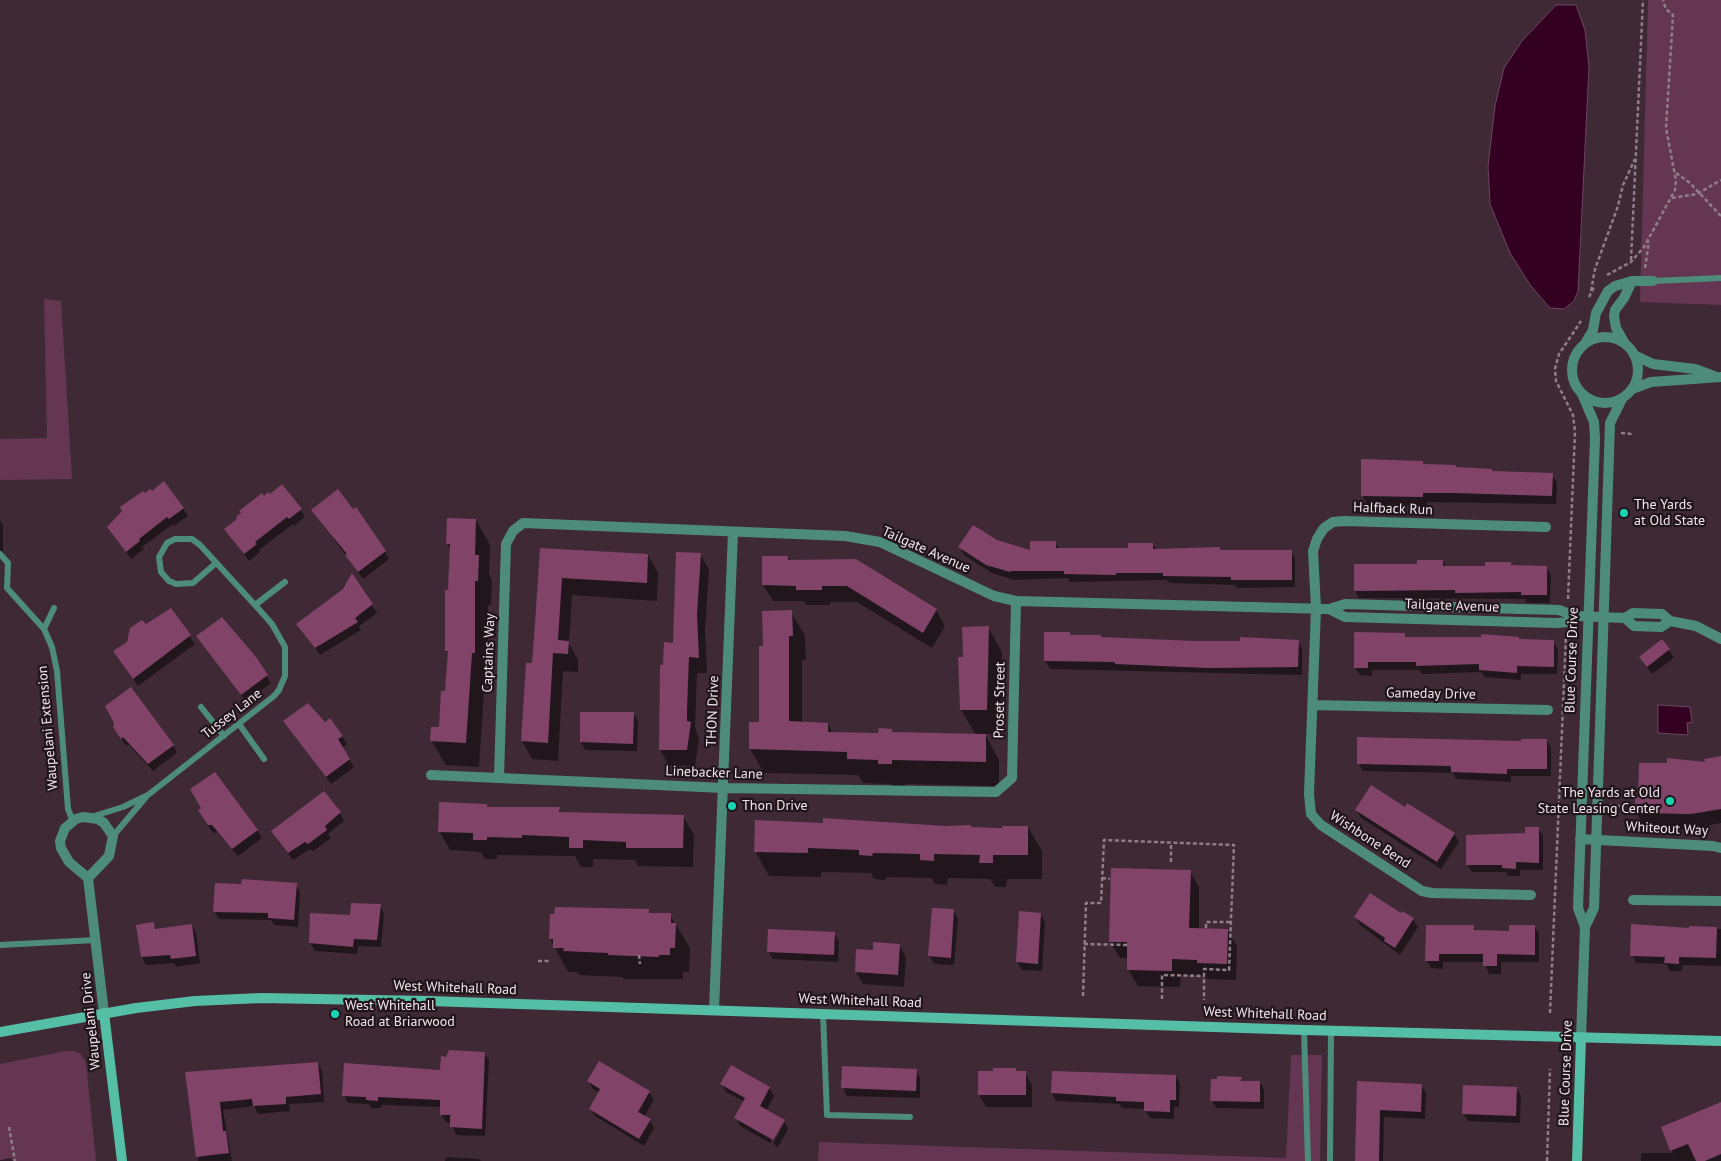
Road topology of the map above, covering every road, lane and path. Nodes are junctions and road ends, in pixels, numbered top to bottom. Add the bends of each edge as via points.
1 (1643, 0) edge
2 (1663, 0) edge
3 (1636, 156) junction
4 (1674, 172) junction
5 (1721, 180) edge
6 (1697, 194) junction
7 (1672, 198) junction
8 (1721, 216) edge
9 (1650, 240) junction
10 (1630, 262) junction
11 (1604, 277) dead end
12 (1721, 278) edge
13 (1598, 281) dead end
14 (1642, 281) junction
15 (1590, 292) junction
16 (1588, 299) dead end
17 (1585, 314) dead end
18 (1586, 342) junction
19 (1624, 343) junction
20 (1634, 355) junction
21 (1718, 377) edge
22 (1632, 389) junction
23 (1583, 396) junction
24 (1622, 399) junction
25 (1619, 433) dead end
26 (1632, 434) dead end
27 (1546, 528) dead end
28 (513, 530) joint
29 (732, 532) junction
30 (0, 554) edge
31 (216, 563) junction
32 (285, 582) dead end
33 (3, 588) edge
34 (1568, 600) dead end
35 (1016, 601) junction
36 (255, 605) junction
37 (54, 608) dead end
38 (1316, 608) junction
39 (1587, 615) junction
40 (1603, 616) junction
41 (44, 629) junction
42 (1566, 632) dead end
43 (1721, 639) edge
44 (1312, 705) junction
45 (201, 707) dead end
46 (1548, 710) dead end
47 (239, 724) junction
48 (224, 736) junction
49 (264, 759) dead end
50 (431, 774) dead end
51 (499, 778) junction
52 (724, 788) junction
53 (996, 792) joint
54 (148, 794) junction
55 (1559, 803) junction
56 (1567, 804) dead end
57 (1604, 805) dead end
58 (1620, 806) dead end
59 (90, 817) junction
60 (73, 821) junction
61 (113, 836) junction
62 (1580, 839) junction
63 (1597, 839) junction
64 (1171, 843) junction
65 (1721, 848) edge
66 (1171, 862) dead end
67 (88, 878) junction
68 (1102, 878) junction
69 (1110, 879) dead end
70 (1531, 895) dead end
71 (1633, 900) dead end
72 (1721, 901) edge
73 (1231, 922) junction
74 (1585, 927) junction
75 (1206, 928) dead end
76 (96, 940) junction
77 (0, 944) edge
78 (1084, 944) junction
79 (1127, 946) dead end
80 (639, 954) dead end
81 (538, 961) dead end
82 (550, 961) dead end
83 (640, 964) dead end
84 (1204, 976) junction
85 (1083, 996) dead end
86 (1162, 999) dead end
87 (1204, 1000) dead end
88 (714, 1010) junction
89 (104, 1013) junction
90 (823, 1013) junction
91 (1550, 1013) dead end
92 (1304, 1030) junction
93 (1331, 1031) junction
94 (0, 1032) edge
95 (1581, 1038) junction
96 (1721, 1041) edge
97 (1550, 1069) dead end
98 (910, 1117) dead end
99 (9, 1127) dead end
100 (15, 1161) edge
101 (122, 1161) edge
102 (1308, 1161) edge
103 (1330, 1161) edge
104 (1548, 1161) edge
105 (1577, 1161) edge

1 - 3 path
2 - 4 path via 1673,15 1666,128
3 - 10 path
3 - 15 path via 1623,185
4 - 6 path via 1690,183
4 - 7 path via 1676,182
5 - 6 path
6 - 7 path
6 - 8 path
7 - 9 path via 1655,223
9 - 10 path
9 - 14 path
10 - 11 path
12 - 14 lane
13 - 15 path
14 - 18 street, Blue Course Drive via 1614,286 1603,297
14 - 19 street via 1615,310 1616,328
15 - 16 path
17 - 34 path via 1559,354 1555,369 1556,381 1573,415 1575,432
18 - 19 street via 1605,336
18 - 23 street, Blue Course Drive via 1573,358 1571,368 1576,388
19 - 20 street
20 - 21 street via 1653,364 1695,369
20 - 22 street via 1638,368
21 - 22 street via 1650,382
22 - 24 street, Blue Course Drive
23 - 24 street via 1602,403
23 - 39 street, Blue Course Drive via 1594,422 1595,438
24 - 40 street, Blue Course Drive via 1610,423
25 - 26 path
27 - 38 street, Halfback Run via 1333,522 1324,528 1313,551
28 - 29 street, Tailgate Avenue via 523,523
28 - 51 street, Captains Way via 506,544
29 - 35 street, Tailgate Avenue via 845,536 880,542 994,596
29 - 52 street, THON Drive
30 - 33 lane, Waupelani Extension via 8,563
31 - 31 lane, Tussey Lane via 200,545 184,538 167,543 159,557 161,572 176,584 193,583
31 - 36 lane, Tussey Lane
32 - 36 lane
33 - 41 lane, Waupelani Extension
35 - 38 street, Tailgate Avenue
35 - 53 street, Proset Street via 1012,778
36 - 47 lane, Tussey Lane via 282,641 287,656 285,676 274,696
37 - 41 lane
38 - 39 street, Tailgate Avenue via 1329,608 1345,617 1557,623
38 - 44 street, Wishbone Bend
39 - 40 street, Tailgate Avenue
39 - 62 street, Blue Course Drive
40 - 43 street via 1625,618 1633,613 1662,614 1670,621 1696,626
40 - 63 street, Blue Course Drive
41 - 60 lane, Waupelani Extension via 57,671 68,809
42 - 55 path
44 - 46 street, Gameday Drive
44 - 70 street, Wishbone Bend via 1309,804 1311,814 1321,825 1422,891
45 - 48 lane
47 - 48 lane, Tussey Lane
47 - 49 lane
48 - 54 lane, Tussey Lane
50 - 51 street, Linebacker Lane
51 - 52 street, Linebacker Lane
52 - 53 street, Linebacker Lane
52 - 88 street, THON Drive
54 - 59 lane, Tussey Lane via 123,807
54 - 61 lane, Tussey Lane
55 - 56 path
55 - 91 path
57 - 58 path
59 - 60 street
59 - 61 street via 104,823
60 - 67 street via 62,834 61,848 69,862
61 - 67 street via 109,856
62 - 63 street, Whiteout Way
62 - 74 street, Blue Course Drive via 1578,908
63 - 65 street, Whiteout Way
63 - 74 street, Blue Course Drive via 1594,908
64 - 66 path
64 - 68 path via 1104,840
64 - 73 path via 1234,845
67 - 76 street, Waupelani Drive
68 - 69 path
68 - 78 path via 1101,903 1086,903
71 - 72 street
73 - 75 path via 1206,922
73 - 84 path via 1229,970 1204,969
74 - 95 street, Blue Course Drive
76 - 77 lane
76 - 89 street, Waupelani Drive
78 - 79 path
78 - 85 path
80 - 83 path
81 - 82 path
84 - 86 path via 1162,975
84 - 87 path
88 - 89 main road, West Whitehall Road via 261,998 195,1001
88 - 90 main road, West Whitehall Road
89 - 94 main road, West Whitehall Road
89 - 101 main road, Waupelani Drive
90 - 92 main road, West Whitehall Road
90 - 98 lane via 827,1115
92 - 93 main road, West Whitehall Road
92 - 102 lane
93 - 95 main road, West Whitehall Road
93 - 103 lane
95 - 96 main road, West Whitehall Road
95 - 105 main road, Blue Course Drive
97 - 104 path
99 - 100 path

